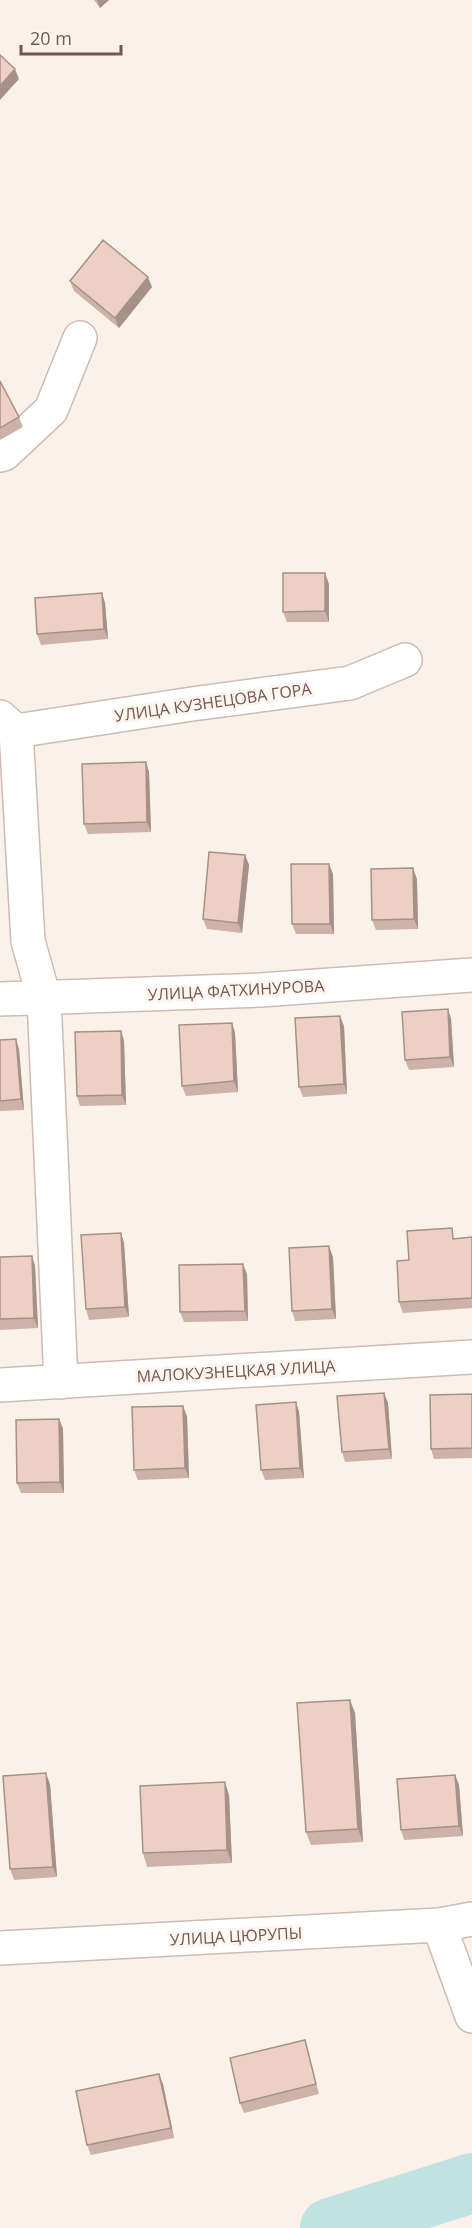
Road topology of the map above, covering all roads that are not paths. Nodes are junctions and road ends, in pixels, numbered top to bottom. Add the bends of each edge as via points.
1 (80, 338) dead end
2 (0, 455) edge
3 (405, 660) dead end
4 (8, 724) edge
5 (472, 975) edge
6 (44, 998) junction
7 (0, 999) edge
8 (472, 1357) edge
9 (61, 1382) junction
10 (0, 1386) edge
11 (472, 1919) edge
12 (439, 1925) junction
13 (0, 1948) edge
14 (472, 2016) edge

1 - 2 street via 51,410
3 - 4 street, УЛИЦА КУЗНЕЦОВА ГОРА via 350,683
4 - 6 street via 28,941
5 - 6 street, УЛИЦА ФАТХИНУРОВА via 260,990
6 - 7 street, УЛИЦА ФАТХИНУРОВА
6 - 9 street
8 - 9 street, МАЛОКУЗНЕЦКАЯ УЛИЦА
9 - 10 street, МАЛОКУЗНЕЦКАЯ УЛИЦА
11 - 12 street, УЛИЦА ЦЮРУПЫ
12 - 13 street, УЛИЦА ЦЮРУПЫ
12 - 14 street

